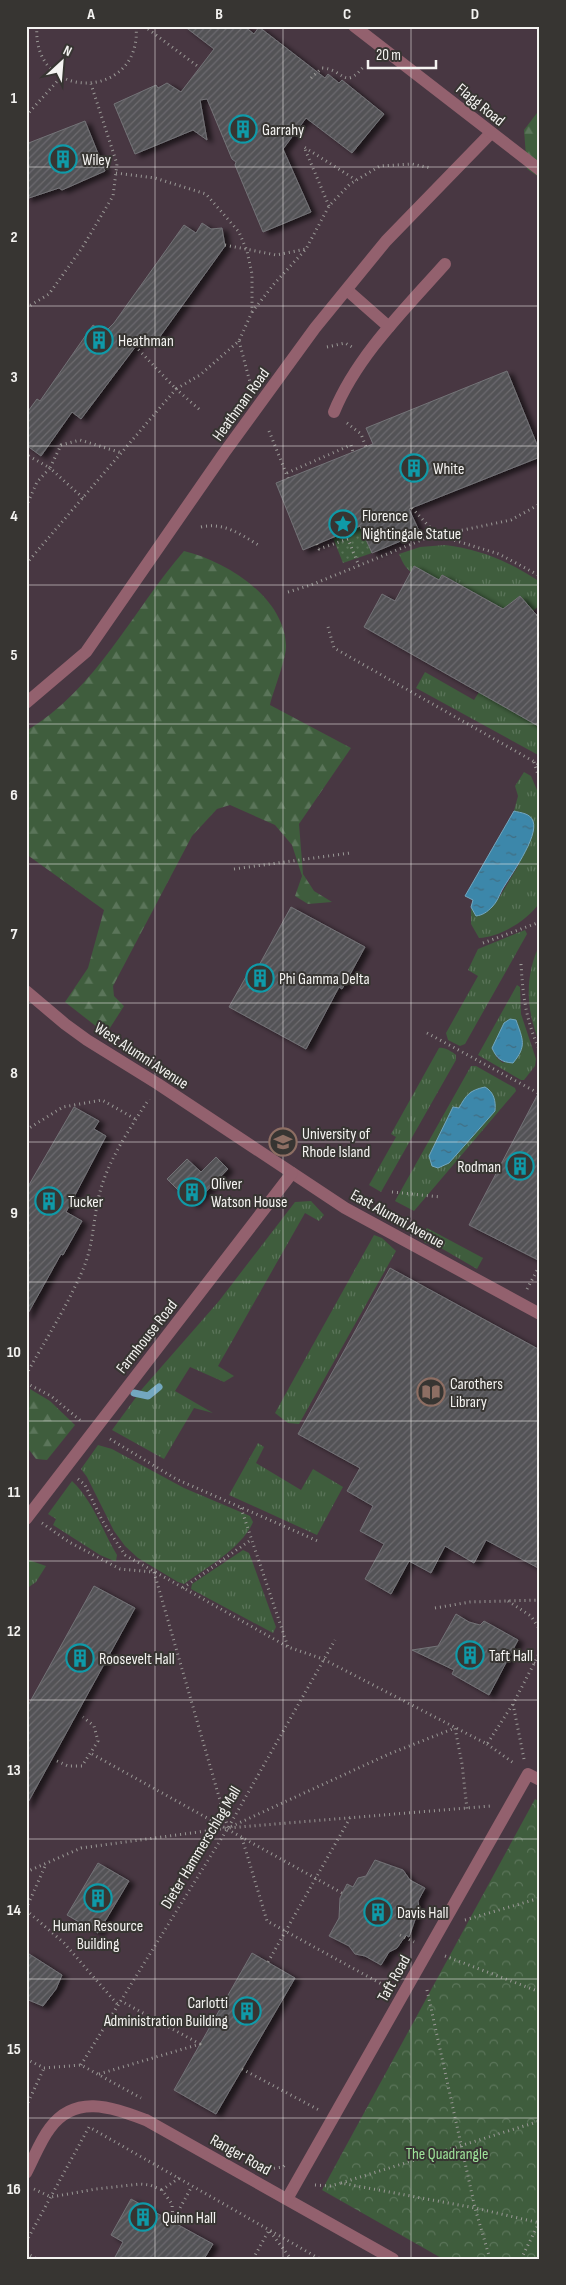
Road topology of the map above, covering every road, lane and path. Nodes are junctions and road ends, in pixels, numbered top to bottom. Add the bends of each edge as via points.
1 (37, 26) edge
2 (136, 26) edge
3 (144, 26) edge
4 (354, 26) edge
5 (364, 66) dead end
6 (200, 68) dead end
7 (60, 77) junction
8 (311, 78) dead end
9 (91, 84) junction
10 (26, 116) edge
11 (491, 133) junction
12 (431, 168) dead end
13 (540, 170) edge
14 (116, 173) junction
15 (356, 180) junction
16 (329, 206) junction
17 (225, 245) dead end
18 (306, 249) junction
19 (247, 251) junction
20 (445, 264) dead end
21 (346, 290) junction
22 (26, 308) edge
23 (252, 312) junction
24 (389, 327) junction
25 (239, 340) junction
26 (137, 348) dead end
27 (251, 386) dead end
28 (176, 389) junction
29 (200, 410) dead end
30 (334, 412) joint
31 (269, 431) dead end
32 (366, 447) dead end
33 (353, 452) dead end
34 (122, 453) junction
35 (27, 455) edge
36 (50, 468) junction
37 (287, 473) junction
38 (288, 478) dead end
39 (83, 498) junction
40 (540, 504) edge
41 (26, 507) edge
42 (412, 508) dead end
43 (201, 527) dead end
44 (437, 535) junction
45 (317, 544) dead end
46 (260, 546) dead end
47 (26, 564) edge
48 (359, 566) junction
49 (540, 576) edge
50 (288, 592) dead end
51 (328, 627) dead end
52 (26, 703) edge
53 (534, 761) junction
54 (540, 765) edge
55 (540, 780) edge
56 (350, 852) dead end
57 (234, 869) dead end
58 (540, 922) edge
59 (483, 943) dead end
60 (521, 964) dead end
61 (26, 991) edge
62 (427, 1033) dead end
63 (540, 1051) edge
64 (158, 1084) junction
65 (540, 1094) edge
66 (137, 1120) junction
67 (26, 1130) edge
68 (244, 1142) joint
69 (292, 1173) junction
70 (392, 1192) dead end
71 (440, 1197) dead end
72 (540, 1265) edge
73 (519, 1303) junction
74 (540, 1314) edge
75 (26, 1375) edge
76 (26, 1383) edge
77 (95, 1430) junction
78 (65, 1467) junction
79 (241, 1507) junction
80 (26, 1519) edge
81 (42, 1523) dead end
82 (252, 1539) junction
83 (320, 1542) dead end
84 (154, 1572) junction
85 (183, 1588) junction
86 (540, 1600) edge
87 (508, 1601) junction
88 (435, 1608) dead end
89 (540, 1630) edge
90 (335, 1640) dead end
91 (288, 1647) junction
92 (540, 1652) edge
93 (323, 1659) junction
94 (534, 1663) junction
95 (540, 1666) edge
96 (513, 1704) junction
97 (84, 1717) dead end
98 (455, 1728) junction
99 (487, 1744) junction
100 (92, 1754) junction
101 (57, 1761) dead end
102 (528, 1774) junction
103 (540, 1780) edge
104 (511, 1803) junction
105 (468, 1808) junction
106 (350, 1818) junction
107 (228, 1828) junction
108 (242, 1837) junction
109 (47, 1863) junction
110 (26, 1872) edge
111 (316, 1878) junction
112 (342, 1893) dead end
113 (540, 1898) edge
114 (26, 1909) edge
115 (440, 1928) junction
116 (285, 1931) junction
117 (428, 1950) junction
118 (268, 1962) dead end
119 (420, 1963) junction
120 (540, 1992) edge
121 (402, 1996) junction
122 (121, 2001) junction
123 (118, 2005) junction
124 (26, 2059) edge
125 (81, 2065) dead end
126 (242, 2068) dead end
127 (98, 2074) dead end
128 (26, 2107) edge
129 (315, 2118) dead end
130 (540, 2121) edge
131 (462, 2146) junction
132 (289, 2160) dead end
133 (268, 2169) dead end
134 (26, 2173) edge
135 (179, 2178) junction
136 (341, 2183) junction
137 (295, 2184) junction
138 (192, 2186) junction
139 (34, 2189) dead end
140 (162, 2190) junction
141 (51, 2197) junction
142 (287, 2199) junction
143 (475, 2208) junction
144 (540, 2223) edge
145 (269, 2230) junction
146 (26, 2242) edge
147 (26, 2253) edge
148 (37, 2259) edge
149 (253, 2259) edge
150 (291, 2259) edge
151 (320, 2259) edge
152 (394, 2259) edge
153 (490, 2259) edge
154 (521, 2259) edge

1 - 7 path via 40,53 48,67
2 - 9 path via 133,55 123,69 108,80
3 - 6 path
4 - 11 street, Flagg Road
5 - 8 path via 350,79 328,68 322,68
7 - 9 path via 75,83
7 - 10 path
9 - 14 path via 117,164
11 - 13 street, Flagg Road
11 - 21 street, Heathman Road via 386,241
12 - 15 path via 412,164 380,166
14 - 19 path via 155,178 206,194 239,232
14 - 22 path via 113,196 82,248 49,294
15 - 16 path
15 - 16 path via 304,147
16 - 18 path
17 - 19 path
18 - 19 path via 276,255
18 - 23 path
19 - 23 path via 252,274
20 - 24 street
21 - 24 street
21 - 52 street, Heathman Road via 224,453 86,652
23 - 25 path
24 - 30 street via 343,389
25 - 27 path
25 - 28 path via 200,375
26 - 28 path
28 - 29 path
28 - 34 path
30 - 32 path via 361,434
31 - 37 path
33 - 37 path via 351,445
34 - 36 path via 80,440 61,446
34 - 39 path
35 - 36 path
36 - 39 path
36 - 41 path via 37,482
37 - 38 path
39 - 47 path
40 - 44 path via 511,520
42 - 44 path
43 - 46 path via 225,527
44 - 48 path
44 - 49 path via 499,554
45 - 48 path via 319,549 348,539
48 - 50 path
51 - 53 path via 334,648
53 - 54 path
53 - 55 path
56 - 57 path
58 - 59 path
60 - 63 path via 529,1028
61 - 64 street, West Alumni Avenue via 87,1040
62 - 65 path
64 - 66 path
64 - 68 street, West Alumni Avenue
66 - 67 path via 102,1100 63,1107
66 - 75 path via 103,1182 84,1266
68 - 69 street, East Alumni Avenue
69 - 73 street, East Alumni Avenue via 373,1224
69 - 77 street, Farmhouse Road
70 - 71 path
72 - 73 path
73 - 74 street, East Alumni Avenue
76 - 77 path via 51,1396
77 - 78 street, Farmhouse Road
77 - 79 path via 176,1479
78 - 80 street, Farmhouse Road
78 - 84 path via 85,1485 102,1520 125,1555
79 - 82 path
79 - 83 path
81 - 84 path via 69,1542 120,1569
82 - 85 path
82 - 91 path
84 - 85 path
84 - 107 path
85 - 91 path
86 - 87 path
87 - 88 path via 470,1602
87 - 89 path via 531,1616
90 - 93 path, Dieter Hammerschlag Mall
91 - 93 path
92 - 94 path
93 - 98 path
93 - 107 path, Dieter Hammerschlag Mall
94 - 95 path
94 - 96 path
96 - 99 path
96 - 102 path
97 - 100 path via 94,1726 98,1741
98 - 99 path
98 - 105 path
98 - 107 path via 389,1754
99 - 102 path
100 - 101 path via 82,1766 68,1766
100 - 107 path
102 - 103 street
102 - 104 street, Taft Road
104 - 105 path
104 - 115 street, Taft Road
105 - 106 path
106 - 107 path
106 - 111 path
107 - 108 path
107 - 109 path via 81,1848
107 - 122 path, Dieter Hammerschlag Mall
108 - 111 path
108 - 116 path via 267,1921
109 - 110 path
109 - 114 path
111 - 112 path
111 - 116 path
113 - 115 path
114 - 123 path via 64,1943
115 - 117 street, Taft Road
116 - 118 path
116 - 121 path
117 - 119 street, Taft Road
117 - 120 path
119 - 121 street, Taft Road
119 - 131 path
121 - 137 street, Taft Road
122 - 123 path, Dieter Hammerschlag Mall
122 - 127 path via 200,2044
123 - 125 path, Dieter Hammerschlag Mall
124 - 128 path via 44,2068
126 - 129 path via 319,2110
130 - 131 path
131 - 136 path
131 - 143 path
132 - 133 path via 283,2167
134 - 142 street, Ranger Road via 50,2128 65,2114 82,2106 109,2107 146,2120
135 - 138 path
135 - 140 path
135 - 141 path via 88,2127
136 - 137 path via 330,2186
136 - 143 path
137 - 142 street, Taft Road
138 - 140 path via 173,2220 172,2204
138 - 145 path
139 - 141 path
140 - 141 path via 140,2184
141 - 146 path
142 - 152 street, Ranger Road
143 - 144 path
143 - 153 path
144 - 154 path
145 - 149 path
145 - 150 path
145 - 151 path
147 - 148 path

